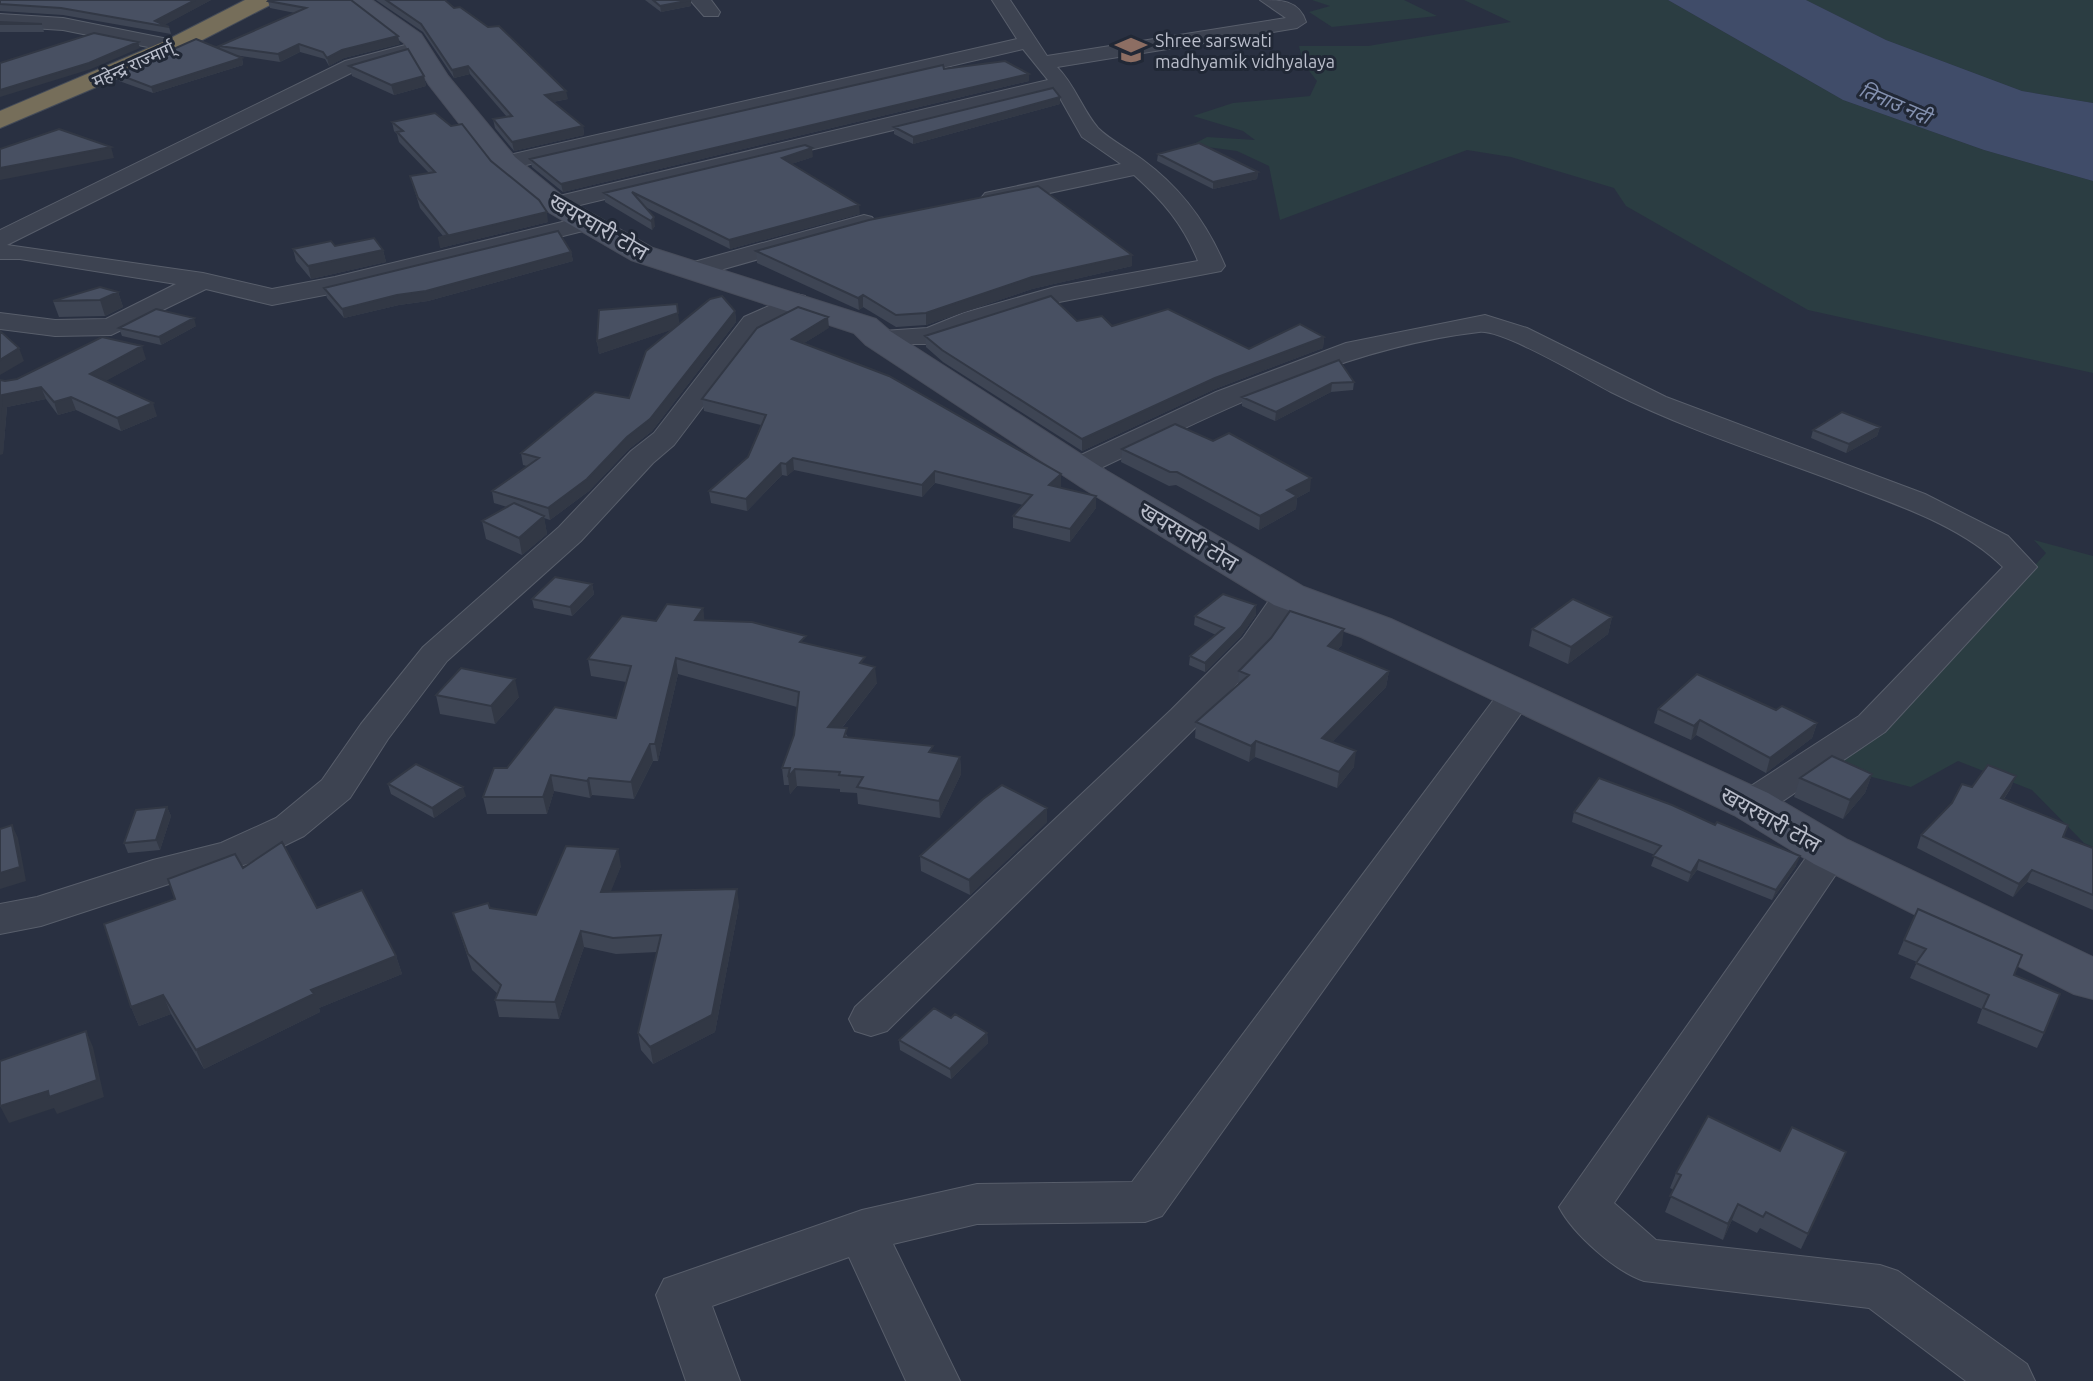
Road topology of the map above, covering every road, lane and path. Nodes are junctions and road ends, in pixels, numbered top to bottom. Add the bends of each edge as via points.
1 (262, 0) edge
2 (357, 0) edge
3 (1001, 0) edge
4 (1269, 0) edge
5 (0, 20) edge
6 (1030, 42) junction
7 (173, 46) junction
8 (419, 48) junction
9 (1042, 63) junction
10 (1062, 83) junction
11 (0, 120) edge
12 (505, 163) junction
13 (1139, 167) junction
14 (970, 202) edge
15 (571, 213) junction
16 (880, 219) edge
17 (0, 239) edge
18 (0, 252) edge
19 (692, 270) junction
20 (203, 281) junction
21 (796, 302) junction
22 (0, 321) edge
23 (99, 329) junction
24 (878, 338) junction
25 (64, 357) edge
26 (1077, 468) junction
27 (1289, 596) junction
28 (1517, 694) junction
29 (1751, 804) junction
30 (1831, 852) junction
31 (0, 919) edge
32 (2093, 980) edge
33 (871, 1019) dead end
34 (862, 1231) junction
35 (713, 1381) edge
36 (933, 1381) edge
37 (2008, 1381) edge

1 - 7 highway, महेन्द्र राज्मार्ग्
2 - 8 street, खयरघारी टोल
3 - 6 street
4 - 9 street via 1294,13 1297,22
5 - 7 street via 63,24
6 - 9 street
6 - 12 street
7 - 11 highway, महेन्द्र राज्मार्ग्
8 - 12 street, खयरघारी टोल
8 - 17 street via 352,65
9 - 10 street
10 - 13 street via 1090,132
10 - 15 street
12 - 15 street, खयरघारी टोल
13 - 14 street
13 - 24 street via 1176,201 1199,234 1212,266 1055,295 931,336
15 - 19 street, खयरघारी टोल via 642,254
15 - 20 street via 335,285 272,297
16 - 19 street
18 - 20 street
19 - 21 street, खयरघारी टोल
20 - 23 street
21 - 24 street, खयरघारी टोल via 865,326
21 - 31 street via 753,323 664,439 570,534 435,654 336,789 290,827 233,854
22 - 23 street
23 - 25 street
24 - 26 street, खयरघारी टोल
26 - 27 street, खयरघारी टोल
26 - 29 street via 1226,398 1356,349 1485,323 1518,334 1656,403 1914,501 1997,543 2021,567 1872,724
27 - 28 street, खयरघारी टोल via 1376,628
27 - 33 street via 1255,645 1184,718
28 - 29 street, खयरघारी टोल
28 - 34 street via 1145,1202 977,1204
29 - 30 street, खयरघारी टोल
30 - 32 street, खयरघारी टोल
30 - 37 street via 1584,1207 1644,1260 1880,1287
34 - 35 street via 682,1295
34 - 36 street

